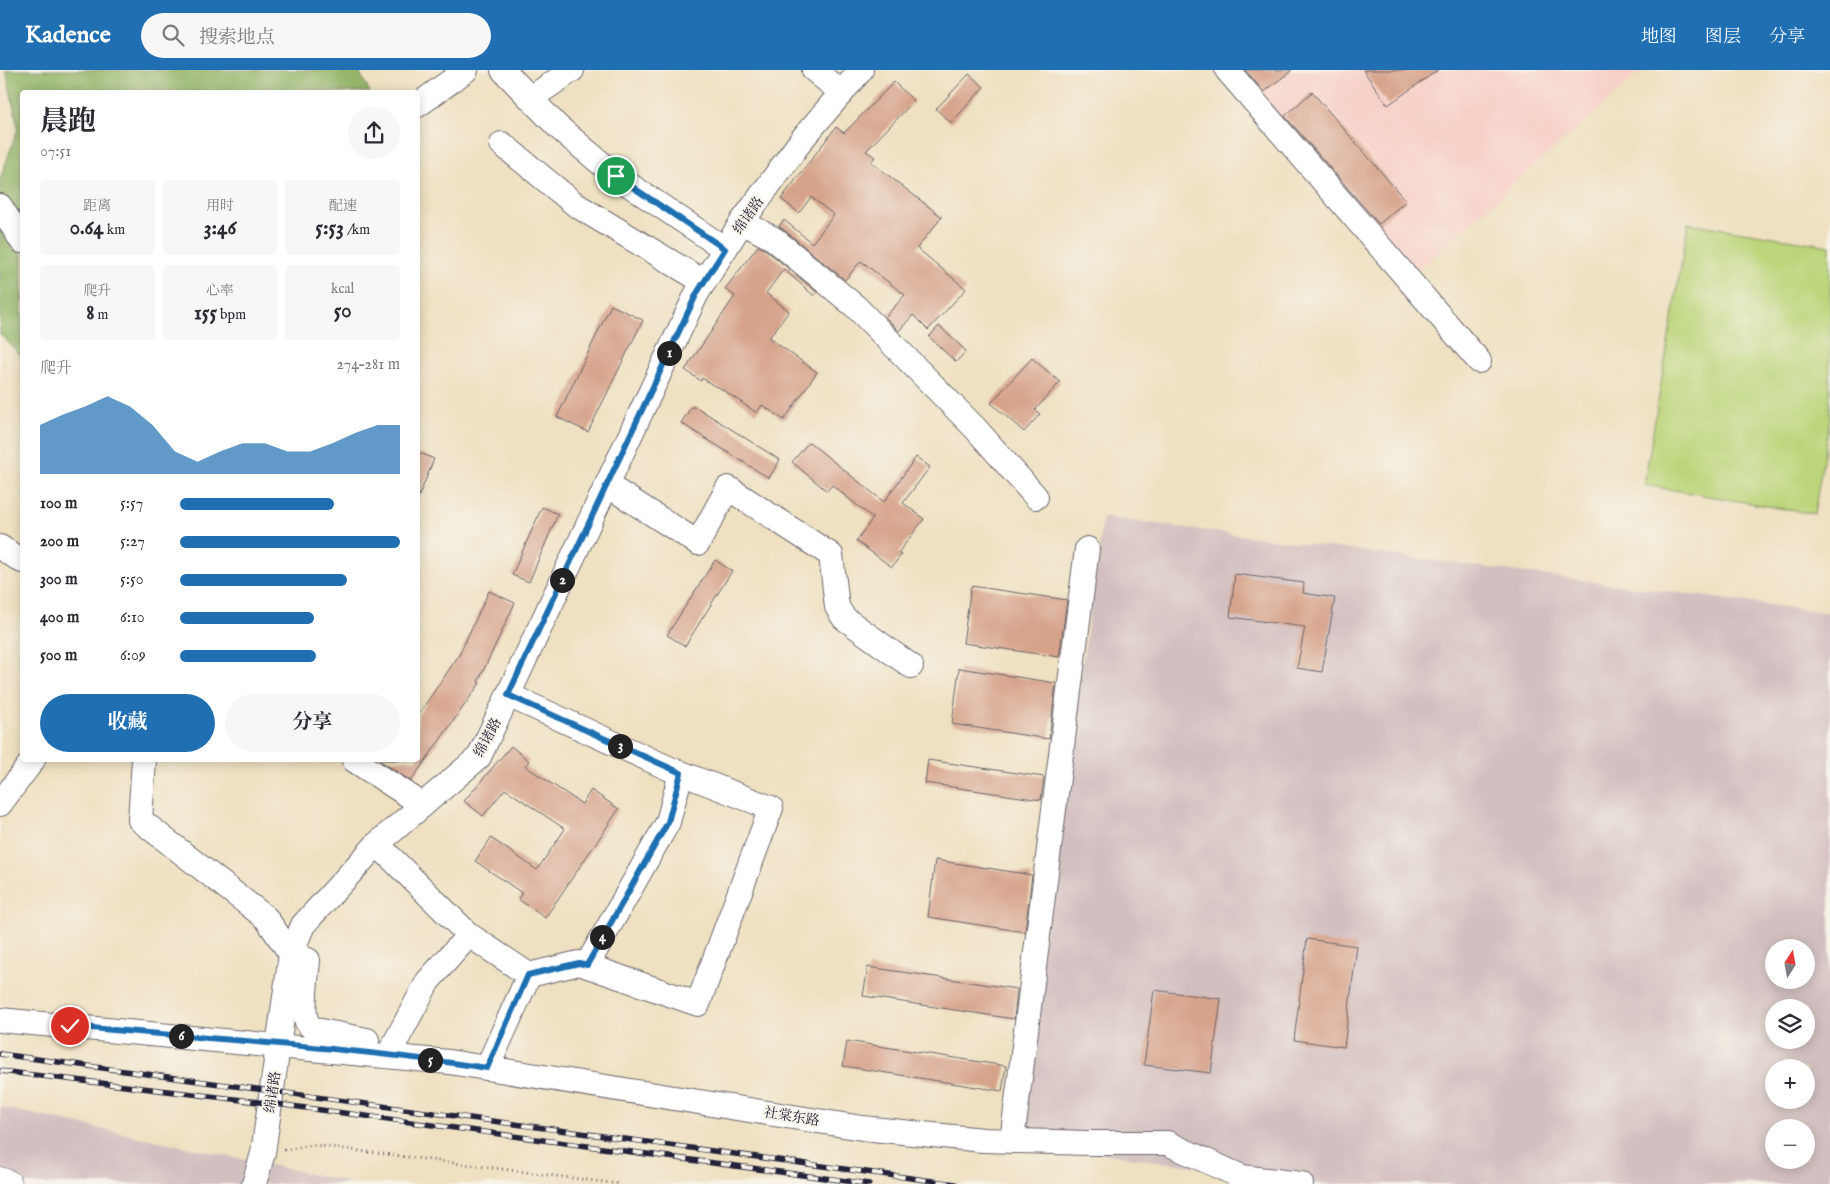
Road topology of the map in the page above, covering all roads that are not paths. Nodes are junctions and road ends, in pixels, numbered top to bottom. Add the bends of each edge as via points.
1 (466, 70) edge
2 (503, 70) edge
3 (572, 70) edge
4 (814, 70) edge
5 (861, 70) edge
6 (1227, 70) edge
7 (842, 93) junction
8 (530, 98) junction
9 (420, 104) edge
10 (502, 144) dead end
11 (0, 206) edge
12 (742, 222) junction
13 (20, 238) edge
14 (725, 249) junction
15 (704, 282) junction
16 (1479, 361) dead end
17 (607, 485) junction
18 (1036, 497) dead end
19 (0, 547) edge
20 (1087, 549) dead end
21 (20, 560) edge
22 (911, 666) dead end
23 (508, 695) junction
24 (32, 762) edge
25 (144, 762) edge
26 (357, 762) edge
27 (681, 773) junction
28 (0, 804) edge
29 (423, 805) junction
30 (377, 844) junction
31 (468, 935) junction
32 (291, 954) junction
33 (587, 965) junction
34 (528, 975) junction
35 (0, 1020) edge
36 (278, 1045) junction
37 (390, 1051) junction
38 (487, 1068) junction
39 (1012, 1141) junction
40 (0, 1182) edge
41 (8, 1184) edge
42 (254, 1184) edge
43 (1301, 1184) edge

1 - 9 street
2 - 8 street
3 - 8 street
4 - 7 street
5 - 7 street, 绵诸路
6 - 16 street
7 - 12 street, 绵诸路 via 803,138
8 - 14 street via 558,127 616,176
10 - 15 street via 576,205
11 - 13 street
12 - 14 street, 绵诸路
12 - 18 street via 774,239 856,307 976,430
14 - 15 street, 绵诸路
15 - 17 street, 绵诸路
17 - 22 street via 698,543 728,488 831,555 837,607 844,618
17 - 23 street, 绵诸路
19 - 21 street
20 - 39 street
23 - 27 street
23 - 29 street, 绵诸路 via 479,756
24 - 28 street
25 - 32 street via 140,820 266,918
26 - 29 street
27 - 33 street via 668,822
27 - 33 street via 771,808 698,1004
29 - 30 street, 绵诸路
30 - 31 street
30 - 32 street, 绵诸路 via 303,925
31 - 34 street
31 - 37 street via 428,981
32 - 36 street, 绵诸路
32 - 37 street via 308,960 304,1013 311,1027
33 - 34 street via 579,963
34 - 38 street
35 - 36 street, 社棠东路
36 - 37 street, 社棠东路
36 - 42 street, 绵诸路 via 263,1153
37 - 38 street, 社棠东路
38 - 39 street, 社棠东路 via 862,1128
39 - 43 street, 社棠东路 via 1167,1143 1242,1177
40 - 41 main road

